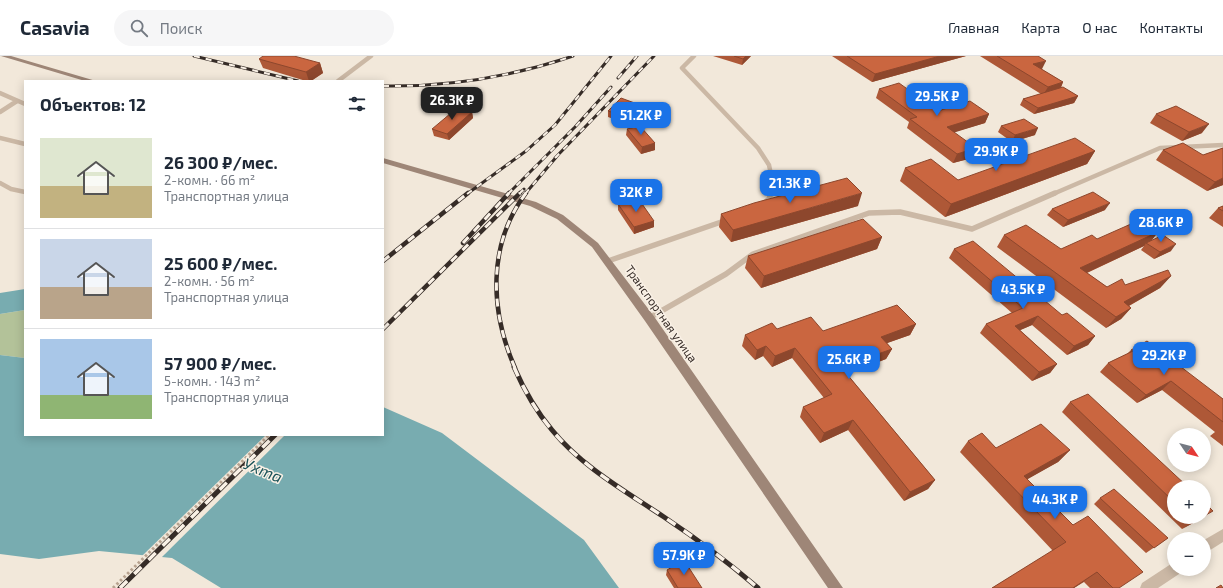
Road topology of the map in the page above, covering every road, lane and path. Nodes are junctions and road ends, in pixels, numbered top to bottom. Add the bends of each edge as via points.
1 (4, 56) edge
2 (371, 56) edge
3 (694, 56) edge
4 (89, 80) edge
5 (339, 80) edge
6 (0, 93) edge
7 (17, 101) junction
8 (24, 104) edge
9 (0, 112) edge
10 (0, 138) edge
11 (24, 144) edge
12 (1223, 145) edge
13 (384, 160) edge
14 (0, 183) edge
15 (24, 192) edge
16 (760, 206) edge
17 (733, 218) edge
18 (608, 261) junction
19 (649, 318) junction
20 (268, 436) edge
21 (1223, 535) edge
22 (1211, 543) edge
23 (1167, 574) edge
24 (113, 588) edge
25 (836, 588) edge
26 (1147, 588) edge

1 - 4 street
2 - 5 lane
3 - 16 lane via 682,68 758,148 769,165 773,184 769,199
6 - 7 lane
7 - 8 lane
7 - 9 lane
10 - 11 lane
12 - 19 lane via 1160,148 972,228 900,212 869,213 752,254 726,274
13 - 18 street, Транспортная улица via 533,204 570,224
14 - 15 lane
17 - 18 lane
18 - 19 street, Транспортная улица
19 - 25 street, Транспортная улица
20 - 24 path
21 - 22 street
23 - 26 street

